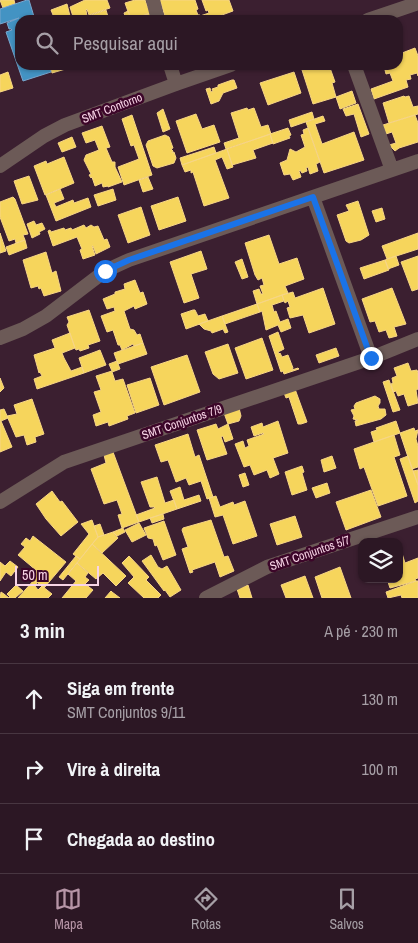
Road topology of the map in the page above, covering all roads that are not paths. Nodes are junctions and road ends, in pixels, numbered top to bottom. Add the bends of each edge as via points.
1 (153, 0) edge
2 (418, 3) edge
3 (157, 15) edge
4 (383, 15) edge
5 (172, 70) edge
6 (217, 70) edge
7 (356, 70) edge
8 (176, 84) junction
9 (418, 161) edge
10 (0, 166) edge
11 (392, 170) junction
12 (313, 197) junction
13 (0, 338) edge
14 (418, 339) edge
15 (371, 358) junction
16 (0, 502) edge
17 (418, 517) edge
18 (206, 598) edge

1 - 3 street
2 - 4 street
5 - 8 street
6 - 8 street, SMT Contorno
7 - 11 street
8 - 10 street, SMT Contorno via 65,125
9 - 11 street
11 - 12 street
12 - 13 street via 129,260 105,271 46,316
12 - 15 street
14 - 15 street, SMT Conjuntos 7/9
15 - 16 street, SMT Conjuntos 7/9 via 64,462
17 - 18 street, SMT Conjuntos 5/7 via 267,567

